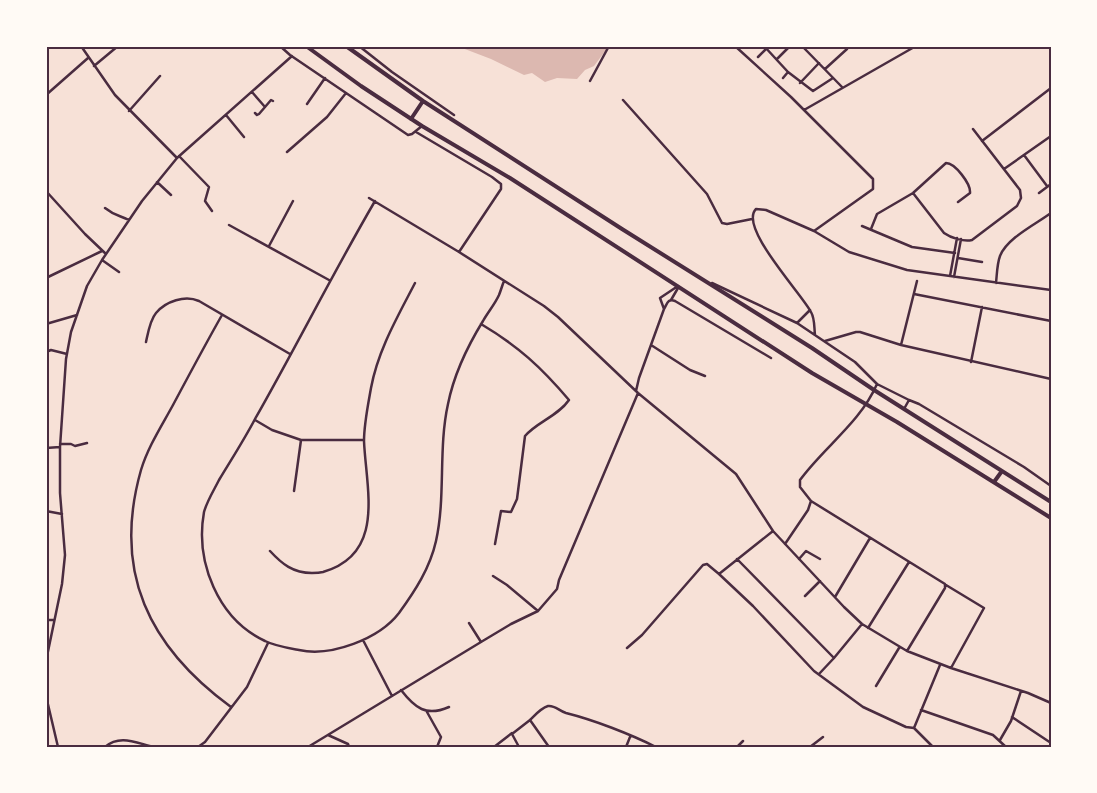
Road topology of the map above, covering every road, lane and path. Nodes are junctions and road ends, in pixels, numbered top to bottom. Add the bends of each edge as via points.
1 (81, 46) edge
2 (111, 46) edge
3 (118, 46) edge
4 (280, 46) edge
5 (306, 46) edge
6 (359, 46) edge
7 (610, 46) edge
8 (735, 46) edge
9 (790, 46) edge
10 (802, 46) edge
11 (916, 46) edge
12 (346, 47) edge
13 (765, 48) edge
14 (847, 48) dead end
15 (114, 50) junction
16 (292, 56) junction
17 (758, 57) dead end
18 (88, 58) junction
19 (777, 59) junction
20 (819, 63) junction
21 (94, 66) junction
22 (825, 69) junction
23 (788, 72) junction
24 (160, 76) dead end
25 (325, 78) junction
26 (783, 78) dead end
27 (833, 78) junction
28 (590, 81) dead end
29 (800, 83) junction
30 (842, 87) junction
31 (1051, 88) edge
32 (252, 92) junction
33 (346, 93) junction
34 (46, 95) edge
35 (622, 100) dead end
36 (273, 101) dead end
37 (423, 102) junction
38 (307, 104) dead end
39 (265, 107) junction
40 (804, 110) junction
41 (129, 111) junction
42 (255, 113) dead end
43 (226, 115) junction
44 (454, 115) dead end
45 (411, 119) junction
46 (422, 126) junction
47 (972, 129) dead end
48 (416, 132) junction
49 (1051, 136) edge
50 (244, 137) dead end
51 (982, 141) junction
52 (287, 152) dead end
53 (1024, 155) junction
54 (178, 157) junction
55 (1004, 169) junction
56 (497, 170) junction
57 (492, 177) junction
58 (157, 182) junction
59 (1051, 184) edge
60 (1047, 186) junction
61 (46, 190) edge
62 (913, 192) junction
63 (1039, 193) dead end
64 (170, 195) dead end
65 (370, 198) dead end
66 (293, 201) dead end
67 (376, 201) junction
68 (958, 202) dead end
69 (105, 208) dead end
70 (212, 211) dead end
71 (1051, 213) edge
72 (752, 219) junction
73 (129, 220) junction
74 (229, 224) dead end
75 (862, 226) dead end
76 (871, 230) junction
77 (814, 231) junction
78 (957, 238) junction
79 (961, 239) junction
80 (269, 246) junction
81 (102, 250) junction
82 (459, 252) junction
83 (955, 253) junction
84 (106, 254) junction
85 (958, 258) junction
86 (102, 260) junction
87 (982, 262) dead end
88 (119, 272) dead end
89 (950, 276) junction
90 (954, 277) junction
91 (46, 278) edge
92 (329, 280) junction
93 (705, 280) junction
94 (504, 281) junction
95 (917, 281) dead end
96 (415, 282) dead end
97 (996, 283) junction
98 (678, 286) junction
99 (1051, 290) edge
100 (914, 294) junction
101 (671, 300) junction
102 (982, 307) junction
103 (664, 309) junction
104 (810, 310) junction
105 (77, 314) junction
106 (222, 315) junction
107 (1051, 321) edge
108 (797, 323) junction
109 (46, 324) edge
110 (481, 324) junction
111 (815, 335) junction
112 (825, 341) junction
113 (146, 342) dead end
114 (651, 345) junction
115 (901, 345) junction
116 (46, 352) edge
117 (67, 354) junction
118 (290, 354) junction
119 (771, 358) dead end
120 (971, 362) junction
121 (705, 376) dead end
122 (1051, 379) edge
123 (877, 384) junction
124 (874, 390) junction
125 (637, 392) junction
126 (909, 400) junction
127 (866, 404) junction
128 (904, 409) junction
129 (255, 420) junction
130 (301, 440) junction
131 (364, 440) junction
132 (87, 443) dead end
133 (60, 445) junction
134 (46, 448) edge
135 (1002, 471) junction
136 (994, 482) junction
137 (1051, 486) edge
138 (294, 491) dead end
139 (810, 501) junction
140 (1051, 502) edge
141 (46, 511) edge
142 (62, 514) junction
143 (1051, 518) edge
144 (773, 530) junction
145 (870, 537) junction
146 (495, 544) dead end
147 (785, 544) junction
148 (270, 551) dead end
149 (738, 559) junction
150 (798, 559) junction
151 (820, 559) dead end
152 (909, 562) junction
153 (719, 574) junction
154 (492, 576) dead end
155 (820, 582) junction
156 (945, 584) junction
157 (805, 596) dead end
158 (835, 597) junction
159 (538, 611) junction
160 (46, 620) edge
161 (53, 620) junction
162 (469, 623) dead end
163 (862, 624) junction
164 (868, 628) junction
165 (363, 640) junction
166 (268, 642) junction
167 (481, 642) junction
168 (627, 648) dead end
169 (899, 648) junction
170 (907, 651) junction
171 (834, 658) junction
172 (46, 661) edge
173 (940, 664) junction
174 (952, 668) junction
175 (819, 674) junction
176 (876, 686) dead end
177 (401, 690) junction
178 (1021, 691) junction
179 (46, 696) edge
180 (392, 696) junction
181 (1051, 703) edge
182 (47, 704) edge
183 (231, 707) junction
184 (449, 707) dead end
185 (921, 710) junction
186 (427, 712) junction
187 (1012, 718) junction
188 (530, 720) junction
189 (914, 728) junction
190 (513, 732) junction
191 (328, 735) junction
192 (631, 736) junction
193 (823, 737) dead end
194 (1000, 740) junction
195 (743, 741) dead end
196 (1051, 743) edge
197 (58, 747) edge
198 (105, 747) edge
199 (154, 747) edge
200 (198, 747) edge
201 (308, 747) edge
202 (349, 747) edge
203 (437, 747) edge
204 (494, 747) edge
205 (519, 747) edge
206 (549, 747) edge
207 (626, 747) edge
208 (656, 747) edge
209 (737, 747) edge
210 (810, 747) edge
211 (933, 747) edge
212 (1006, 747) edge

1 - 18 street
2 - 15 street
3 - 15 street
4 - 16 street
5 - 45 highway
6 - 44 street
7 - 28 street
8 - 40 street
9 - 19 street
10 - 20 street
11 - 30 street
12 - 37 highway
13 - 17 street
13 - 19 street
14 - 22 street
15 - 21 street
16 - 25 street
16 - 32 street
18 - 21 street
18 - 34 street
19 - 23 street
20 - 22 street
20 - 29 street
21 - 41 street
22 - 27 street
23 - 26 street
23 - 29 street
24 - 41 street
25 - 33 street
25 - 38 street
27 - 29 street via 815,91
27 - 30 street
30 - 40 street
31 - 51 street
32 - 39 street
32 - 43 street
33 - 48 street via 408,134
33 - 52 street via 327,117
35 - 72 street via 707,194 722,223
36 - 39 street
37 - 45 highway
37 - 93 highway
39 - 42 street via 258,115
40 - 77 street via 872,176 874,182 872,189
41 - 54 street
43 - 50 street
43 - 54 street
45 - 46 highway
46 - 48 street
46 - 56 highway
47 - 51 street
48 - 57 street
49 - 53 street
51 - 55 street
53 - 55 street
53 - 60 street
54 - 58 street
54 - 70 street via 209,187 205,201
55 - 79 street via 1020,190 1019,204 972,240
56 - 57 street
56 - 98 highway
57 - 82 street via 501,184 501,189
58 - 64 street
58 - 73 street
59 - 60 street
60 - 63 street
61 - 81 street
62 - 68 street via 949,163 955,166 971,190
62 - 76 street via 877,214
62 - 78 street via 944,233
65 - 67 street
66 - 80 street
67 - 82 street
67 - 92 street
69 - 73 street
71 - 97 street via 1006,247 999,259
72 - 77 street via 754,210 760,208
72 - 104 street via 783,276
73 - 84 street
74 - 80 street
75 - 76 street
76 - 83 street via 912,247
77 - 89 street via 849,252 907,270
78 - 79 street
78 - 83 street
79 - 85 street
80 - 92 street
81 - 84 street
81 - 91 street
82 - 94 street
83 - 89 street
84 - 86 street
85 - 87 street
85 - 90 street
86 - 88 street
86 - 105 street via 91,275
89 - 90 street
90 - 97 street
92 - 118 street
93 - 108 street
93 - 124 highway
94 - 110 street
94 - 125 street via 558,317
95 - 100 street
96 - 131 street via 378,362
97 - 99 street
98 - 101 street
98 - 103 street via 660,298
98 - 127 highway
100 - 102 street
100 - 115 street
101 - 103 street
101 - 119 street
102 - 107 street
102 - 120 street
103 - 114 street
104 - 108 street
104 - 111 street
105 - 109 street
105 - 117 street
106 - 113 street via 192,298 178,300 156,313
106 - 118 street
106 - 183 street via 152,442 131,521 136,579 154,627 187,671
108 - 111 street
110 - 146 street via 534,361 569,400 525,436 517,499 511,512 501,511
110 - 165 street via 465,352 447,407 439,522 429,560 397,615
111 - 112 street
112 - 115 street via 856,332
112 - 123 street via 858,365
114 - 121 street
114 - 125 street
115 - 120 street
116 - 117 street via 52,350
117 - 133 street
118 - 129 street
120 - 122 street
123 - 124 street
123 - 126 street
124 - 127 street
124 - 128 highway
125 - 144 street via 736,474
125 - 159 street via 557,589
126 - 128 street
126 - 137 street via 952,422
127 - 136 highway
127 - 139 street via 801,478 800,487
128 - 135 highway
129 - 130 street
129 - 166 street via 209,499 203,536 207,573 219,598 231,616
130 - 131 street
130 - 138 street
131 - 148 street via 369,513 364,535 352,556 335,569 305,573 284,565
132 - 133 street
133 - 134 street
133 - 142 street
135 - 136 highway
135 - 140 highway
136 - 143 highway
139 - 145 street
139 - 147 street via 808,510
141 - 142 street
142 - 161 street via 65,555
144 - 147 street
144 - 149 street
145 - 152 street
145 - 158 street
147 - 150 street
149 - 153 street
149 - 171 street
150 - 151 street via 806,551
150 - 155 street
152 - 156 street
152 - 164 street
153 - 168 street via 707,564 703,566
153 - 175 street
154 - 159 street
155 - 157 street
155 - 158 street
156 - 170 street
156 - 174 street via 984,608
158 - 163 street
159 - 167 street
160 - 161 street
161 - 172 street
162 - 167 street
163 - 164 street
163 - 171 street
164 - 169 street
165 - 166 street via 338,649 310,652
165 - 180 street
166 - 183 street via 253,677
167 - 177 street
169 - 170 street
169 - 176 street
170 - 173 street
171 - 175 street
173 - 174 street
173 - 185 street
174 - 178 street
175 - 189 street via 863,707
177 - 180 street
177 - 186 street
178 - 181 street
178 - 187 street
179 - 182 street
180 - 191 street
182 - 197 street
183 - 200 street
184 - 186 street
185 - 189 street
185 - 194 street
186 - 203 street via 441,737
187 - 194 street
187 - 196 street
188 - 190 street
188 - 192 street via 540,711 554,706 562,712
188 - 206 street
189 - 211 street
190 - 204 street
190 - 205 street
191 - 201 street
191 - 202 street
192 - 207 street
192 - 208 street
193 - 210 street
194 - 212 street
195 - 209 street
198 - 199 street via 119,739

